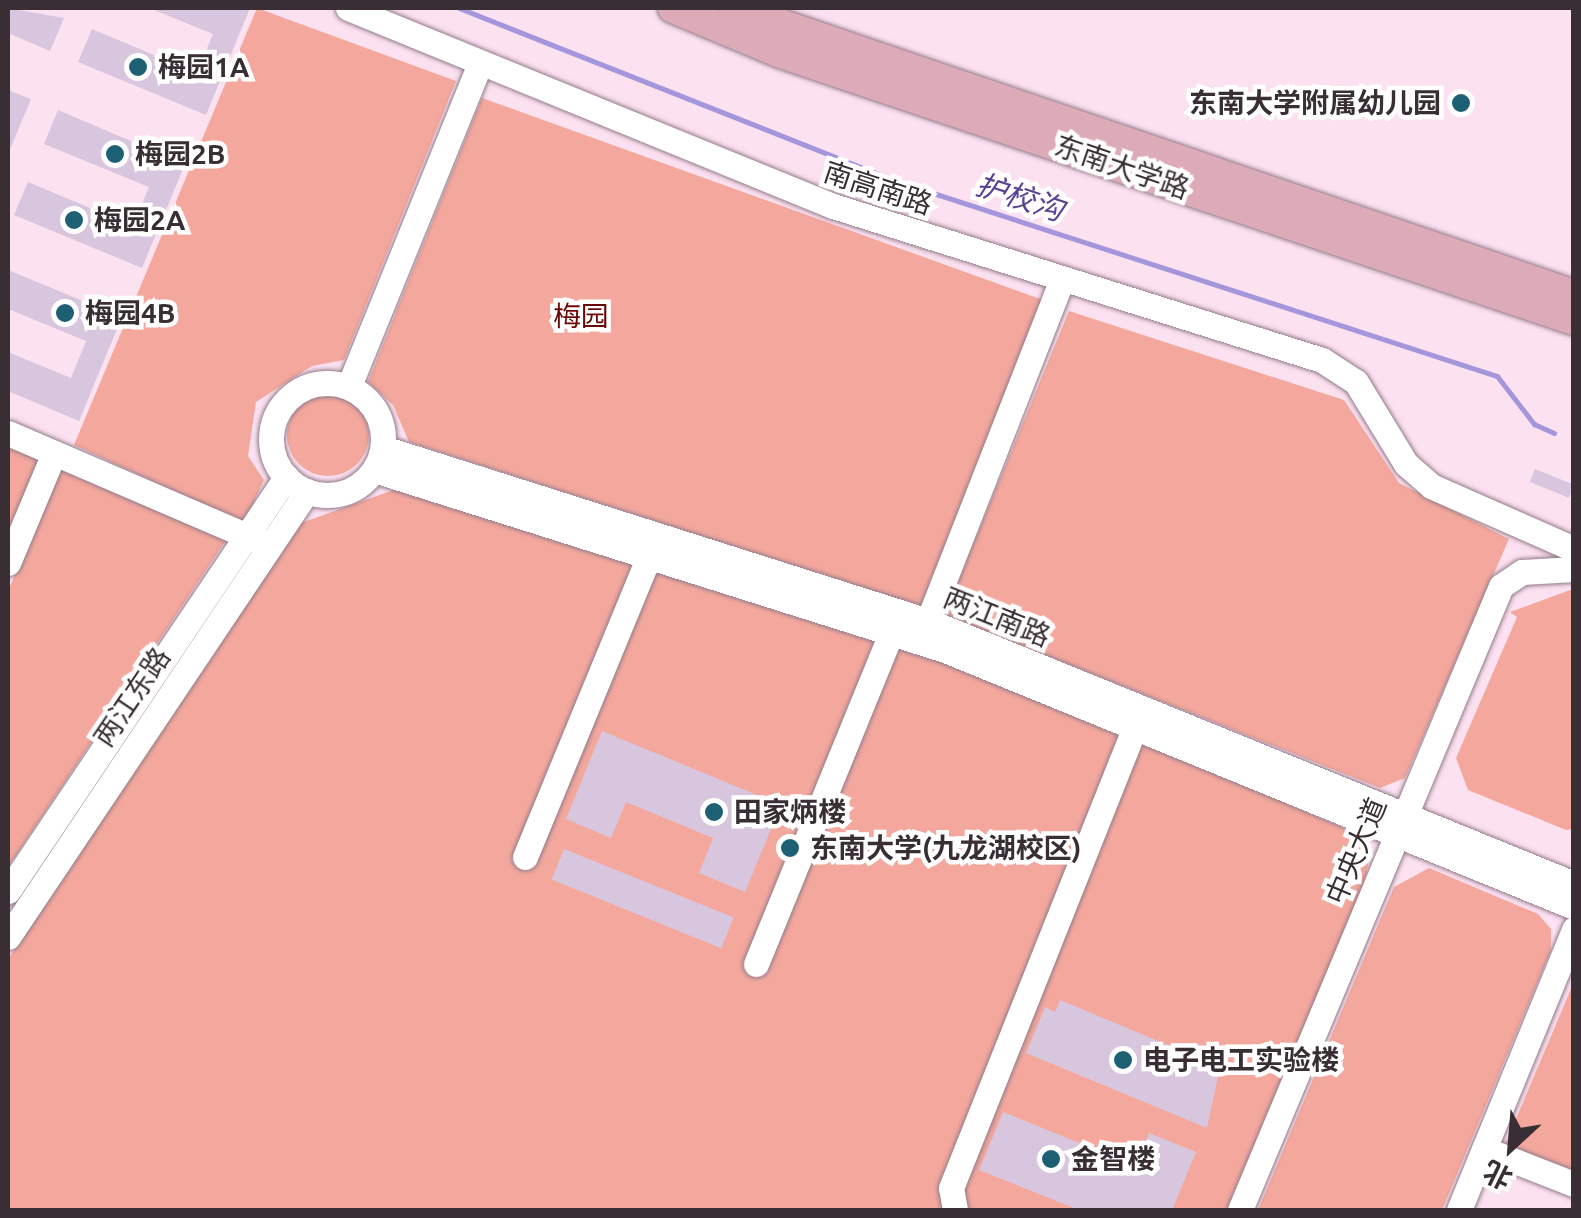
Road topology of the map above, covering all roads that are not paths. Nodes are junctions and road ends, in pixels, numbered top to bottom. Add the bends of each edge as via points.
1 (348, 8) edge
2 (673, 8) edge
3 (734, 8) edge
4 (479, 66) junction
5 (1062, 279) junction
6 (1574, 294) edge
7 (1574, 320) edge
8 (349, 386) junction
9 (8, 433) edge
10 (54, 453) junction
11 (379, 459) junction
12 (296, 483) junction
13 (546, 512) junction
14 (258, 541) junction
15 (1574, 549) edge
16 (648, 558) junction
17 (8, 563) edge
18 (1574, 569) edge
19 (742, 575) junction
20 (923, 632) junction
21 (890, 636) junction
22 (1140, 718) junction
23 (1400, 824) junction
24 (525, 857) dead end
25 (1574, 884) edge
26 (8, 891) edge
27 (1574, 906) edge
28 (1574, 929) edge
29 (8, 938) edge
30 (756, 964) dead end
31 (1484, 1149) junction
32 (1574, 1184) edge
33 (955, 1210) edge
34 (1240, 1210) edge
35 (1459, 1210) edge

1 - 4 street, 南高南路
2 - 7 main road, 东南大学路 via 778,52
3 - 6 main road, 东南大学路
4 - 5 street, 南高南路 via 833,206
4 - 8 street
5 - 15 street, 南高南路 via 1322,360 1356,382 1406,464 1432,486
5 - 20 street
8 - 11 street via 377,411
8 - 12 street via 312,384 282,404 270,439
9 - 10 street
10 - 14 street
10 - 17 street
11 - 12 street via 350,490
11 - 13 street
12 - 14 street, 两江东路
13 - 16 street
13 - 19 street, 两江南路
14 - 26 street, 两江东路
14 - 29 street, 两江东路
16 - 19 street
16 - 24 street
18 - 23 street, 中央大道 via 1522,572 1501,586
19 - 20 street, 两江南路
19 - 21 street
20 - 21 street
20 - 22 street, 两江南路
20 - 22 street, 两江南路 via 1012,675
21 - 30 street
22 - 23 street, 两江南路
22 - 33 street via 951,1188
23 - 25 street, 两江南路
23 - 27 street, 两江南路
23 - 34 street, 中央大道
28 - 31 street
31 - 32 street
31 - 35 street

